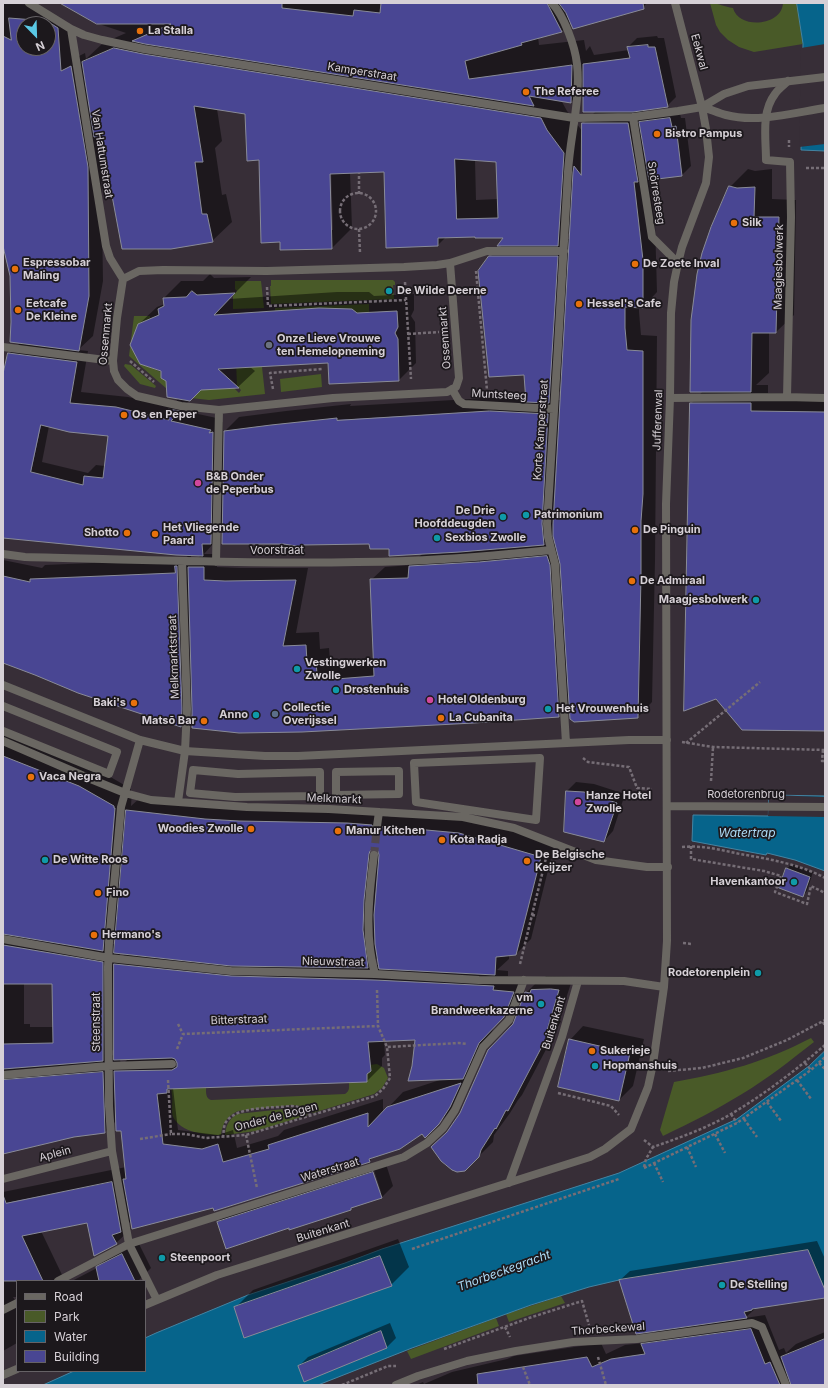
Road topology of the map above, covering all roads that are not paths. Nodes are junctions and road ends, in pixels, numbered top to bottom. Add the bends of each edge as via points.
1 (29, 3) edge
2 (552, 3) edge
3 (675, 3) edge
4 (71, 29) junction
5 (825, 77) edge
6 (788, 81) junction
7 (702, 107) junction
8 (825, 108) edge
9 (633, 116) junction
10 (766, 116) junction
11 (574, 118) junction
12 (564, 251) junction
13 (450, 263) junction
14 (678, 263) junction
15 (123, 279) junction
16 (3, 347) edge
17 (113, 361) junction
18 (452, 389) junction
19 (787, 397) junction
20 (670, 398) junction
21 (825, 398) edge
22 (554, 409) junction
23 (219, 410) junction
24 (551, 550) junction
25 (3, 554) edge
26 (182, 561) junction
27 (216, 562) junction
28 (3, 685) edge
29 (3, 706) edge
30 (3, 731) edge
31 (140, 740) junction
32 (667, 740) junction
33 (3, 741) edge
34 (566, 743) junction
35 (185, 751) junction
36 (125, 793) junction
37 (399, 794) joint
38 (320, 796) joint
39 (178, 802) junction
40 (667, 806) junction
41 (825, 807) edge
42 (379, 812) junction
43 (536, 820) joint
44 (377, 826) tunnel mouth
45 (374, 855) tunnel mouth
46 (668, 867) junction
47 (3, 939) edge
48 (109, 958) junction
49 (375, 974) junction
50 (520, 980) junction
51 (578, 981) junction
52 (664, 987) junction
53 (172, 1064) road end
54 (108, 1066) junction
55 (3, 1075) edge
56 (112, 1151) junction
57 (3, 1179) edge
58 (509, 1183) junction
59 (129, 1244) junction
60 (60, 1280) edge
61 (157, 1300) junction
62 (16, 1304) edge
63 (146, 1306) edge
64 (3, 1310) edge
65 (16, 1368) edge
66 (3, 1375) edge
67 (396, 1385) edge
68 (786, 1385) edge

1 - 4 street, Kamperstraat
2 - 11 street, Korte Kamperstraat via 574,51 577,65 577,102
3 - 7 street, Eekwal
4 - 11 street, Kamperstraat via 102,40 144,49
4 - 15 street, Van Hattumstraat via 106,246
5 - 6 street
6 - 7 street via 748,86 724,94
6 - 10 street via 769,103
7 - 9 street, Kamperstraat
7 - 10 street via 726,115
7 - 14 street, Jufferenwal via 708,145 708,168 702,196
8 - 10 street
9 - 11 street, Kamperstraat
9 - 14 street, Snörresteeg via 652,237
10 - 19 street, Maagjesbolwerk via 766,160 790,162
11 - 12 street, Korte Kamperstraat via 569,152
12 - 13 street via 487,251
12 - 22 street, Korte Kamperstraat
13 - 15 street via 266,271 138,271
13 - 18 street, Ossenmarkt via 459,378 456,387
14 - 20 street, Jufferenwal via 671,307
15 - 17 street, Ossenmarkt
16 - 17 street
17 - 23 street, Ossenmarkt via 118,380 137,396 181,406
18 - 22 street, Muntsteeg via 459,401 464,404
18 - 23 street, Ossenmarkt via 447,392 333,398
19 - 20 street
19 - 21 street
20 - 32 street, Jufferenwal via 666,504
22 - 24 street, Korte Kamperstraat via 547,524
23 - 27 street
24 - 27 street, Voorstraat via 405,561
24 - 34 street, Korte Kamperstraat via 555,564
25 - 26 street, Voorstraat via 25,557
26 - 27 street, Voorstraat
26 - 35 street, Melkmarktstraat via 187,709
28 - 31 street
29 - 30 street via 117,752 109,774
31 - 35 street
31 - 36 street, Steenstraat
32 - 34 street
32 - 40 street
33 - 36 street, Melkmarkt
34 - 35 street via 298,756
35 - 39 street, Melkmarktstraat
36 - 39 street, Melkmarkt via 151,800
36 - 48 street, Steenstraat
37 - 37 street via 336,795 336,772 399,771
38 - 38 street via 320,772 238,774 193,770 190,793 235,797
39 - 42 street, Melkmarkt
40 - 41 street, Rodetorenbrug
40 - 46 street
42 - 44 street
42 - 46 street, Melkmarkt via 463,817 514,828 596,860 646,867
43 - 43 street via 416,802 414,763 540,758
45 - 49 street via 369,898 370,957
46 - 52 street
47 - 48 street, Nieuwstraat
48 - 49 street, Nieuwstraat via 232,971
48 - 54 street, Steenstraat
49 - 50 street, Nieuwstraat
50 - 51 street, Nieuwstraat
50 - 59 street, Waterstraat via 510,1020 483,1046 455,1110 444,1128 427,1143 404,1157
51 - 52 street, Nieuwstraat via 624,981
51 - 58 street, Buitenkant via 562,1037
52 - 58 street, Buitenkant via 648,1087 631,1129 590,1158
53 - 54 street
54 - 55 street
54 - 56 street, Steenstraat
56 - 57 street, Aplein
56 - 59 street, Steenstraat
58 - 61 street, Buitenkant via 217,1275
59 - 60 street, Waterstraat
59 - 61 street, Steenstraat
61 - 63 street, Buitenkant
62 - 64 street
65 - 66 street
67 - 68 street, Thorbeckewal via 467,1361 566,1343 637,1339 752,1323 762,1327

